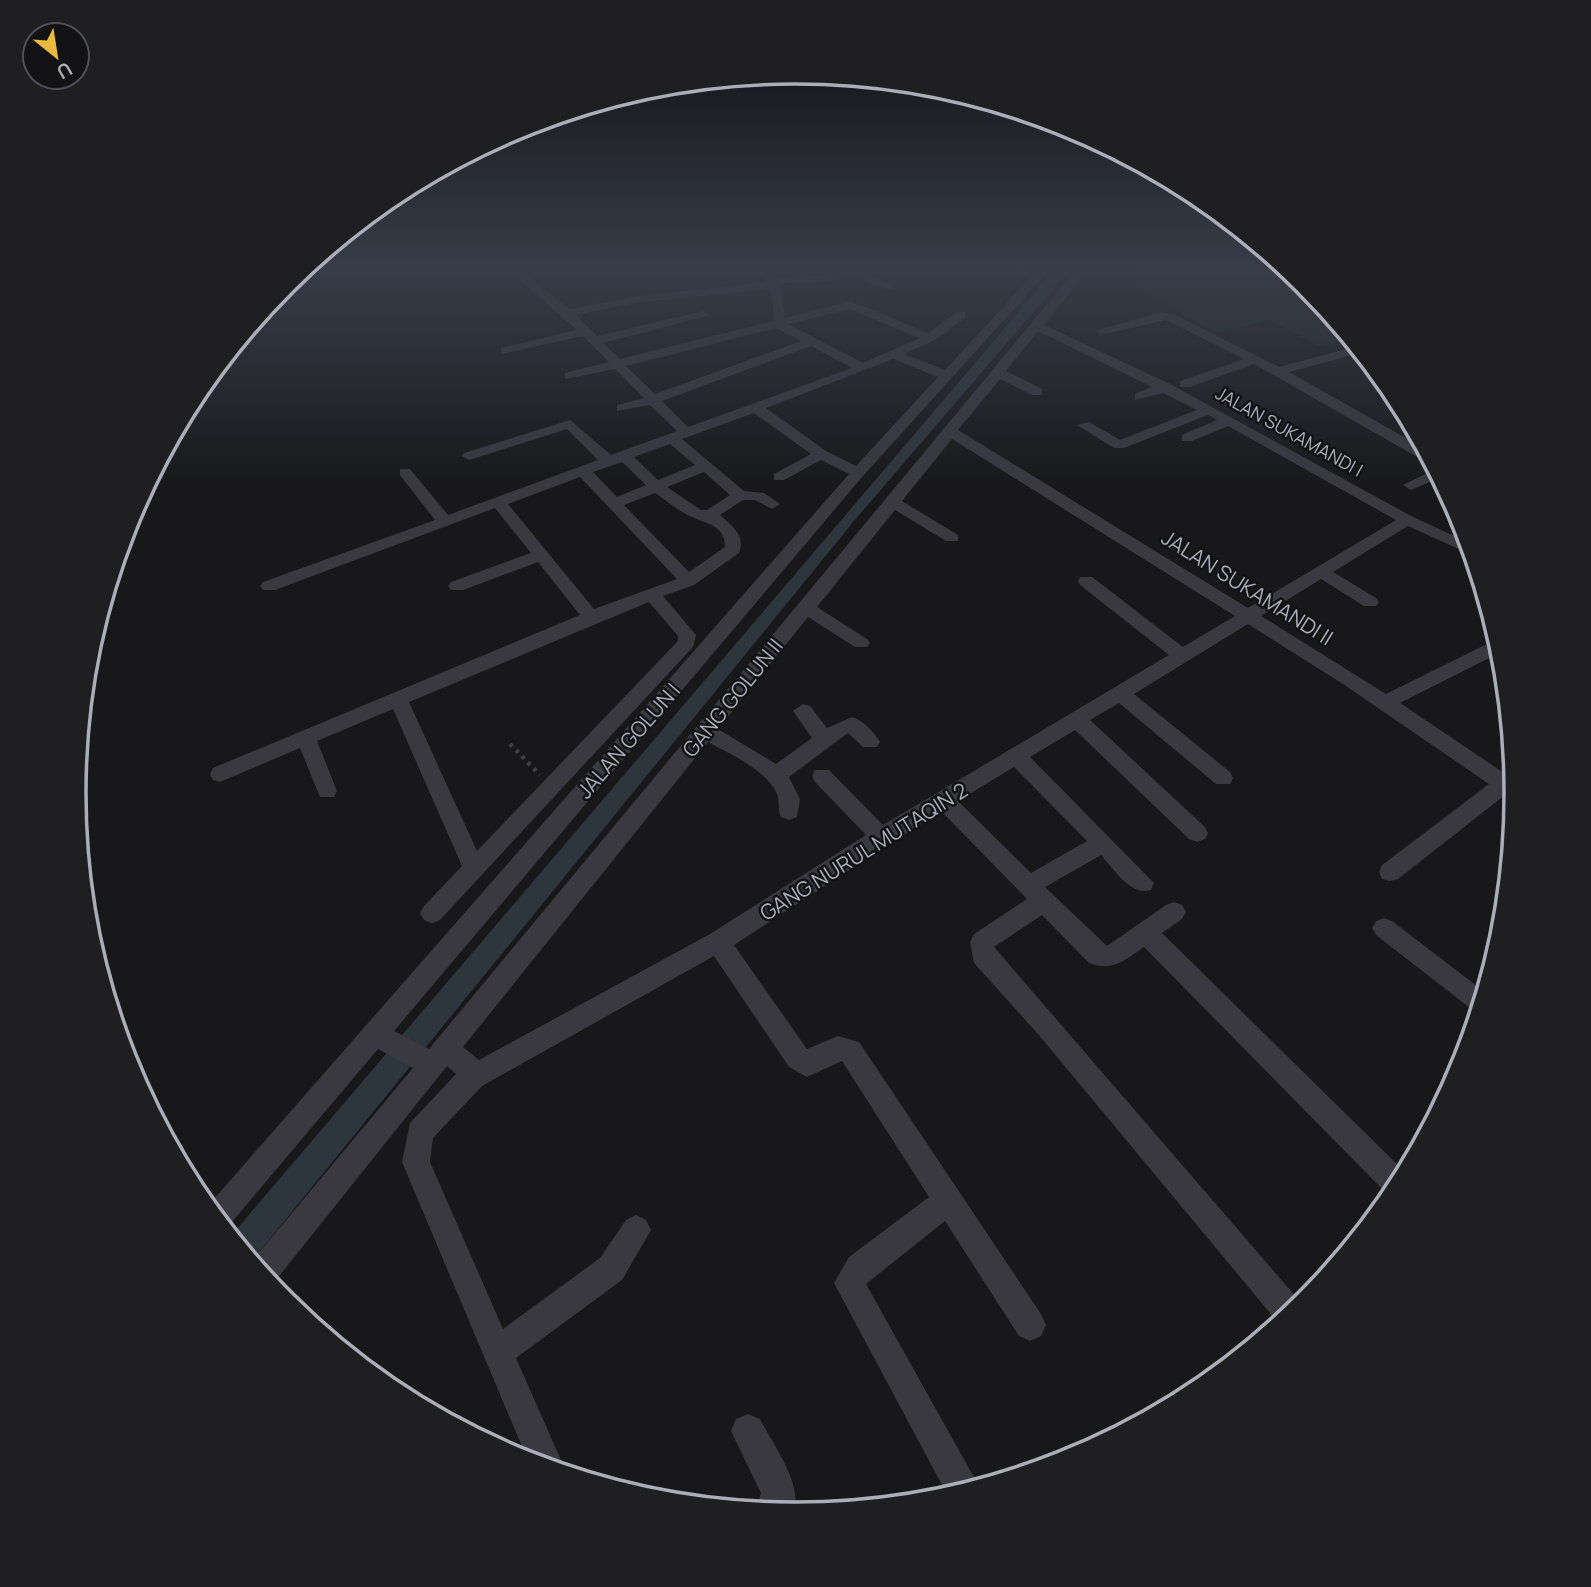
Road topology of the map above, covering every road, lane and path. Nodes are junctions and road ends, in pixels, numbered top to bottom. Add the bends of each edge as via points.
1 (565, 341) edge
2 (594, 341) edge
3 (702, 341) edge
4 (923, 341) edge
5 (996, 341) edge
6 (1017, 341) edge
7 (1069, 341) edge
8 (1217, 341) edge
9 (810, 342) joint
10 (505, 351) dead end
11 (1350, 352) edge
12 (895, 355) junction
13 (1254, 360) junction
14 (617, 362) junction
15 (863, 368) junction
16 (1278, 372) junction
17 (570, 376) dead end
18 (972, 376) junction
19 (1185, 384) dead end
20 (1165, 387) junction
21 (1037, 392) dead end
22 (1140, 397) dead end
23 (653, 400) junction
24 (622, 408) dead end
25 (756, 408) junction
26 (1209, 410) junction
27 (1228, 421) junction
28 (1084, 425) dead end
29 (948, 430) junction
30 (1405, 432) edge
31 (1391, 436) junction
32 (680, 437) junction
33 (1187, 438) dead end
34 (1416, 450) edge
35 (821, 454) junction
36 (468, 456) dead end
37 (617, 460) junction
38 (706, 466) junction
39 (405, 472) dead end
40 (584, 472) junction
41 (858, 473) junction
42 (779, 477) dead end
43 (1430, 477) edge
44 (1411, 485) dead end
45 (655, 486) junction
46 (740, 495) junction
47 (891, 501) junction
48 (499, 503) junction
49 (616, 503) junction
50 (772, 504) dead end
51 (710, 515) junction
52 (1407, 520) junction
53 (445, 522) junction
54 (952, 538) dead end
55 (1459, 545) edge
56 (542, 555) junction
57 (1321, 572) junction
58 (688, 581) junction
59 (1086, 581) dead end
60 (269, 586) dead end
61 (457, 586) dead end
62 (652, 594) junction
63 (1370, 602) dead end
64 (806, 608) junction
65 (1248, 615) junction
66 (591, 617) junction
67 (861, 643) dead end
68 (1490, 650) edge
69 (1183, 656) junction
70 (1121, 694) junction
71 (397, 697) junction
72 (1385, 703) junction
73 (803, 711) dead end
74 (1077, 720) junction
75 (706, 732) junction
76 (306, 738) junction
77 (825, 738) junction
78 (870, 742) dead end
79 (510, 744) dead end
80 (1017, 757) junction
81 (220, 774) dead end
82 (775, 776) junction
83 (822, 776) dead end
84 (1223, 778) dead end
85 (1505, 784) edge
86 (552, 788) junction
87 (327, 791) dead end
88 (1505, 792) edge
89 (944, 801) junction
90 (789, 811) dead end
91 (1197, 833) dead end
92 (881, 837) junction
93 (1102, 843) junction
94 (474, 869) junction
95 (1390, 872) dead end
96 (1143, 883) dead end
97 (1036, 894) junction
98 (1174, 912) dead end
99 (432, 914) dead end
100 (1384, 928) dead end
101 (1144, 932) junction
102 (718, 942) junction
103 (1474, 999) edge
104 (380, 1037) junction
105 (432, 1057) junction
106 (473, 1077) junction
107 (380, 1126) junction
108 (421, 1133) junction
109 (1392, 1178) edge
110 (948, 1201) junction
111 (223, 1211) edge
112 (636, 1230) dead end
113 (267, 1266) edge
114 (1285, 1307) edge
115 (1030, 1325) dead end
116 (499, 1351) junction
117 (748, 1431) dead end
118 (543, 1456) edge
119 (960, 1483) edge
120 (778, 1502) edge

1 - 10 street
2 - 14 street
3 - 14 street
4 - 12 street
5 - 18 street, JALAN GOLUN I
6 - 18 street, GANG GOLUN II
7 - 20 street, JALAN SUKAMANDI I
8 - 13 street
9 - 15 street
9 - 23 street
11 - 16 street
12 - 15 street
12 - 18 street
13 - 16 street
13 - 19 street
14 - 17 street
14 - 23 street
15 - 25 street
16 - 31 street
18 - 21 street
18 - 29 street, GANG GOLUN II
18 - 41 street, JALAN GOLUN I
20 - 22 street
20 - 26 street, JALAN SUKAMANDI I
23 - 24 street
23 - 32 street
25 - 32 street
25 - 35 street
26 - 27 street, JALAN SUKAMANDI I
26 - 28 street via 1119,444
27 - 33 street
27 - 52 street, JALAN SUKAMANDI I
29 - 47 street, GANG GOLUN II
29 - 65 street, JALAN SUKAMANDI II
30 - 31 street
31 - 34 street
32 - 37 street
32 - 38 street
35 - 41 street
35 - 42 street
36 - 37 street via 570,424
37 - 40 street
37 - 45 street
38 - 45 street
38 - 46 street
39 - 53 street
40 - 48 street
40 - 49 street
41 - 104 street, JALAN GOLUN I
43 - 44 street
45 - 49 street
45 - 51 street via 697,514
46 - 50 street via 759,496
46 - 51 street
47 - 54 street
47 - 64 street, GANG GOLUN II
48 - 53 street
48 - 56 street
49 - 58 street
51 - 58 street via 729,531 733,549
52 - 55 street, JALAN SUKAMANDI I
52 - 57 street, GANG NURUL MUTAQIN 2
53 - 60 street
56 - 61 street
56 - 66 street
57 - 63 street
57 - 65 street, GANG NURUL MUTAQIN 2
58 - 62 street
59 - 69 street
62 - 66 street
62 - 86 street via 687,635 687,643
64 - 67 street
64 - 75 street, GANG GOLUN II
65 - 69 street, GANG NURUL MUTAQIN 2
65 - 72 street, JALAN SUKAMANDI II
66 - 71 street
68 - 72 street
69 - 70 street, GANG NURUL MUTAQIN 2
70 - 74 street, GANG NURUL MUTAQIN 2
70 - 84 street
71 - 76 street
71 - 94 street
72 - 85 street, JALAN SUKAMANDI II
73 - 77 street
74 - 80 street, GANG NURUL MUTAQIN 2
74 - 91 street
75 - 82 street
75 - 105 street, GANG GOLUN II
76 - 81 street
76 - 87 street
77 - 78 street via 852,724
77 - 82 street
79 - 86 path
80 - 89 street, GANG NURUL MUTAQIN 2
80 - 93 street
82 - 90 street via 788,793
83 - 92 street
86 - 94 street
88 - 95 street
89 - 92 street, GANG NURUL MUTAQIN 2
89 - 97 street
92 - 102 street, GANG NURUL MUTAQIN 2
93 - 96 street
93 - 97 street
94 - 99 street
97 - 101 street via 1104,957
97 - 114 street via 982,942 983,955
98 - 101 street
100 - 103 street
101 - 109 street
102 - 106 street, GANG NURUL MUTAQIN 2
102 - 110 street via 798,1058 807,1064 838,1048 850,1051
104 - 105 street
104 - 111 street, JALAN GOLUN I
105 - 106 street via 470,1069
105 - 107 street, GANG GOLUN II
106 - 108 street, GANG NURUL MUTAQIN 2
107 - 108 street via 405,1124
107 - 113 street, GANG GOLUN II
108 - 116 street via 416,1162
110 - 115 street
110 - 119 street via 860,1268 849,1283
112 - 116 street via 611,1269
116 - 118 street
117 - 120 street via 778,1491

